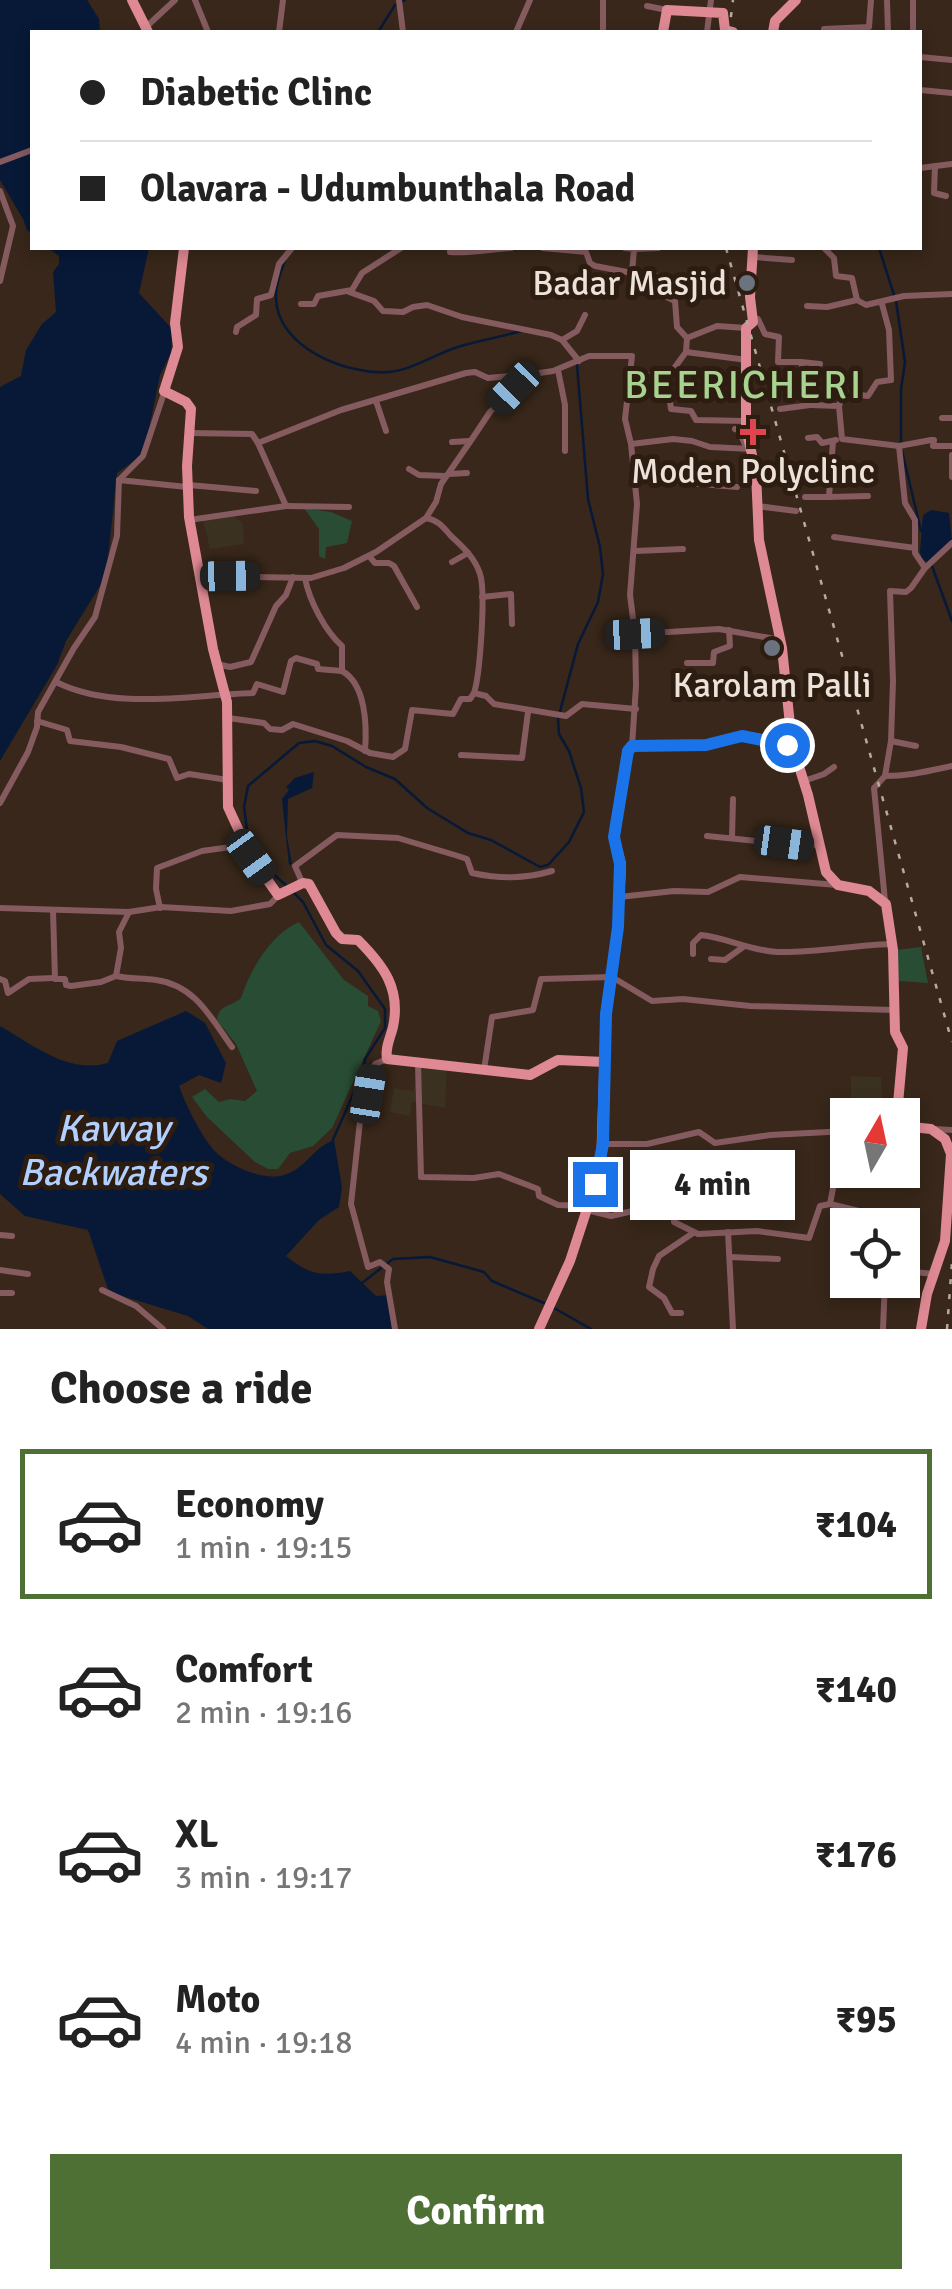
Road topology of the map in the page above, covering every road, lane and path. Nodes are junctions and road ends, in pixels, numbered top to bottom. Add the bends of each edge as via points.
1 (132, 0) edge
2 (174, 0) edge
3 (195, 0) edge
4 (283, 0) edge
5 (399, 0) edge
6 (530, 0) edge
7 (602, 0) edge
8 (796, 0) edge
9 (871, 0) edge
10 (888, 0) edge
11 (913, 0) edge
12 (710, 5) edge
13 (656, 6) edge
14 (824, 29) dead end
15 (146, 30) edge
16 (207, 30) edge
17 (279, 30) edge
18 (403, 30) edge
19 (517, 30) edge
20 (603, 30) edge
21 (708, 30) edge
22 (725, 30) edge
23 (773, 30) edge
24 (888, 30) edge
25 (913, 30) edge
26 (922, 57) edge
27 (952, 60) edge
28 (922, 90) edge
29 (952, 93) edge
30 (30, 151) edge
31 (0, 162) edge
32 (952, 164) edge
33 (935, 166) junction
34 (922, 168) edge
35 (0, 192) edge
36 (946, 196) dead end
37 (184, 250) edge
38 (290, 250) edge
39 (398, 250) edge
40 (450, 250) edge
41 (491, 250) edge
42 (579, 250) edge
43 (629, 250) edge
44 (826, 250) edge
45 (753, 252) edge
46 (792, 260) dead end
47 (632, 273) junction
48 (0, 282) edge
49 (349, 292) junction
50 (952, 294) edge
51 (858, 300) junction
52 (301, 304) dead end
53 (882, 304) junction
54 (807, 306) dead end
55 (585, 315) dead end
56 (752, 317) junction
57 (746, 328) junction
58 (236, 332) dead end
59 (687, 338) junction
60 (562, 340) junction
61 (686, 352) junction
62 (748, 360) junction
63 (579, 361) junction
64 (801, 362) junction
65 (820, 364) dead end
66 (558, 370) junction
67 (631, 372) junction
68 (526, 374) junction
69 (667, 378) junction
70 (164, 392) junction
71 (376, 401) junction
72 (810, 405) junction
73 (839, 406) junction
74 (780, 409) dead end
75 (942, 418) dead end
76 (952, 418) edge
77 (746, 421) junction
78 (736, 429) dead end
79 (386, 431) dead end
80 (190, 433) junction
81 (808, 438) dead end
82 (838, 440) junction
83 (452, 442) dead end
84 (470, 442) junction
85 (258, 443) junction
86 (630, 444) junction
87 (900, 446) junction
88 (952, 446) edge
89 (750, 450) junction
90 (565, 451) dead end
91 (952, 454) edge
92 (409, 469) dead end
93 (466, 474) dead end
94 (633, 474) junction
95 (447, 475) junction
96 (952, 477) edge
97 (120, 480) junction
98 (187, 486) junction
99 (737, 488) dead end
100 (256, 491) dead end
101 (868, 496) dead end
102 (805, 497) dead end
103 (829, 497) junction
104 (286, 506) junction
105 (757, 506) junction
106 (348, 507) dead end
107 (796, 511) dead end
108 (426, 518) junction
109 (189, 520) junction
110 (834, 537) dead end
111 (952, 543) edge
112 (915, 548) junction
113 (683, 549) dead end
114 (635, 551) junction
115 (468, 553) junction
116 (369, 556) junction
117 (452, 562) dead end
118 (924, 568) junction
119 (202, 576) junction
120 (293, 578) junction
121 (305, 578) junction
122 (482, 597) junction
123 (417, 607) dead end
124 (512, 624) dead end
125 (729, 630) junction
126 (635, 634) junction
127 (780, 640) junction
128 (686, 663) dead end
129 (217, 664) junction
130 (342, 671) junction
131 (56, 682) junction
132 (224, 692) junction
133 (474, 693) junction
134 (636, 709) junction
135 (528, 712) junction
136 (226, 718) junction
137 (36, 721) junction
138 (891, 741) junction
139 (792, 744) junction
140 (632, 746) junction
141 (916, 746) dead end
142 (365, 751) junction
143 (460, 754) dead end
144 (952, 766) edge
145 (834, 767) dead end
146 (885, 776) junction
147 (228, 780) junction
148 (803, 780) junction
149 (733, 798) dead end
150 (0, 803) edge
151 (707, 836) dead end
152 (732, 838) junction
153 (818, 844) junction
154 (245, 845) junction
155 (552, 871) dead end
156 (838, 884) junction
157 (291, 890) junction
158 (618, 897) junction
159 (886, 904) junction
160 (0, 908) edge
161 (160, 908) junction
162 (53, 910) junction
163 (129, 912) junction
164 (892, 944) junction
165 (743, 947) junction
166 (693, 954) dead end
167 (711, 959) dead end
168 (116, 976) junction
169 (612, 977) junction
170 (54, 978) junction
171 (0, 979) edge
172 (895, 1010) junction
173 (232, 1047) dead end
174 (387, 1059) junction
175 (418, 1062) junction
176 (605, 1062) junction
177 (484, 1070) junction
178 (897, 1098) edge
179 (920, 1127) edge
180 (932, 1128) junction
181 (952, 1130) edge
182 (830, 1132) edge
183 (603, 1144) junction
184 (834, 1188) edge
185 (830, 1204) junction
186 (586, 1208) junction
187 (849, 1208) edge
188 (694, 1232) junction
189 (728, 1232) junction
190 (0, 1235) edge
191 (12, 1236) dead end
192 (730, 1257) junction
193 (778, 1259) dead end
194 (0, 1270) edge
195 (920, 1273) edge
196 (28, 1274) dead end
197 (934, 1274) junction
198 (102, 1290) dead end
199 (12, 1293) dead end
200 (0, 1294) edge
201 (884, 1298) edge
202 (681, 1313) dead end
203 (162, 1329) edge
204 (394, 1329) edge
205 (539, 1329) edge
206 (733, 1329) edge
207 (883, 1329) edge
208 (921, 1329) edge

1 - 15 main road
2 - 15 street
3 - 16 street
4 - 17 street
5 - 18 street
6 - 19 street
7 - 20 street
8 - 23 main road
9 - 14 street via 870,27
10 - 24 street
11 - 25 street
12 - 13 main road
12 - 21 street
12 - 22 main road via 723,13
26 - 27 street
28 - 29 street
30 - 31 street
32 - 33 street
33 - 34 street
33 - 36 street via 934,193
35 - 48 street via 13,226
37 - 70 main road via 174,323 178,346
38 - 58 street via 279,264 272,294 257,298 256,314
39 - 49 street via 362,273
40 - 41 street
42 - 47 street via 602,269
43 - 47 street
44 - 51 street via 836,276 852,278
45 - 46 street
45 - 56 main road
47 - 59 street via 666,281 665,296 675,301 677,327
49 - 52 street
49 - 60 street via 374,300 382,312 427,306
50 - 53 street
51 - 53 street
51 - 54 street
53 - 73 street via 891,380 877,382 868,396 842,393
55 - 60 street
56 - 57 main road
56 - 64 street via 765,334 779,336 778,362
57 - 59 street via 712,326
57 - 62 main road
59 - 61 street
60 - 63 street
61 - 62 street
61 - 69 street
62 - 77 main road
63 - 66 street
63 - 67 street via 632,356
64 - 65 street
64 - 72 street
66 - 68 street
66 - 90 street
67 - 69 street
67 - 86 street
68 - 71 street via 466,373
68 - 84 street
69 - 77 street via 670,409 691,411 696,420
70 - 80 main road via 189,405
70 - 97 street via 143,456
71 - 79 street
71 - 85 street
72 - 73 street
72 - 74 street
73 - 82 street
75 - 76 street
77 - 89 main road
78 - 89 street
80 - 85 street via 252,434
80 - 98 main road
81 - 82 street
82 - 87 street
82 - 103 street
83 - 84 street
84 - 95 street
85 - 104 street
86 - 89 street via 674,439
86 - 94 street
87 - 88 street via 932,440 933,446
87 - 112 street via 905,503 916,520
89 - 105 main road
91 - 96 street
92 - 95 street
93 - 95 street
94 - 99 street
94 - 114 street
95 - 108 street
97 - 98 street
97 - 131 street via 106,586
98 - 100 street
98 - 109 main road
101 - 103 street
102 - 103 street
104 - 106 street
104 - 109 street
105 - 107 street
105 - 127 main road
108 - 115 street
108 - 116 street
109 - 119 main road
110 - 112 street
111 - 118 street
112 - 118 street
113 - 114 street
114 - 126 street
115 - 117 street
115 - 122 street via 480,574
116 - 121 street
116 - 123 street via 375,564 394,566
118 - 138 street via 906,592 891,586
119 - 120 street
119 - 129 main road
120 - 121 street
120 - 129 street via 252,662
121 - 130 street via 320,618 342,646
122 - 124 street via 510,594
122 - 133 street
125 - 126 street
125 - 127 street
125 - 128 street via 730,646 714,652 713,663
126 - 134 street
127 - 139 main road
129 - 132 main road
130 - 132 street via 296,658 283,692 257,684 254,693
130 - 142 street via 360,689
131 - 132 street via 104,699
131 - 137 street
132 - 136 main road
133 - 135 street
133 - 142 street via 453,714 412,710 406,750 398,757
134 - 135 street via 594,703 576,706 568,716
134 - 140 street
135 - 143 street via 522,758
136 - 142 street via 270,729 293,724
136 - 147 main road
137 - 147 street via 67,730 70,741 168,759 177,778
137 - 150 street via 28,752
138 - 141 street
138 - 146 street
139 - 140 main road via 742,736 706,745
139 - 148 main road
140 - 158 main road via 614,837
144 - 146 street
145 - 148 street
146 - 159 street via 874,788
147 - 154 main road via 228,807
148 - 153 main road
149 - 152 street
151 - 152 street
152 - 153 street
153 - 156 main road via 826,872
154 - 157 main road
154 - 161 street via 157,868
155 - 157 street via 526,878 484,876 472,873 467,859 398,838 337,836 295,866
156 - 158 street via 740,877 708,892
156 - 159 main road via 869,891
157 - 161 street via 270,904 231,911
157 - 174 main road via 311,887 336,933 358,940 392,981
158 - 169 main road
159 - 164 main road
160 - 162 street
161 - 163 street
162 - 163 street
162 - 170 street
163 - 168 street via 118,932
164 - 165 street via 775,952
164 - 172 main road
165 - 166 street via 701,935
165 - 167 street via 725,960
168 - 170 street via 71,986
168 - 173 street via 185,989
169 - 172 street via 652,1001
169 - 176 main road
169 - 177 street via 541,979 533,1010 492,1016
170 - 171 street via 29,978 8,993
172 - 178 main road via 903,1048
174 - 175 main road
174 - 204 street via 375,1064 361,1112 351,1204 368,1267 380,1262 389,1270
175 - 177 main road
175 - 186 street via 421,1177 498,1174 538,1189 544,1201
176 - 177 main road via 558,1060 530,1075
176 - 183 main road
179 - 180 main road
180 - 181 street
180 - 197 main road via 951,1154 945,1241
182 - 183 street via 715,1143 699,1132 648,1144
183 - 186 main road
184 - 185 street
185 - 187 street
185 - 189 street via 816,1210 809,1238
186 - 188 street via 611,1216 646,1208 674,1212 674,1222
186 - 205 main road
188 - 189 street
188 - 202 street via 659,1256 649,1283 672,1313
189 - 192 street
190 - 191 street
192 - 193 street
192 - 206 street
194 - 196 street
195 - 197 street
197 - 208 main road
198 - 203 street via 136,1306
199 - 200 street
201 - 207 street

